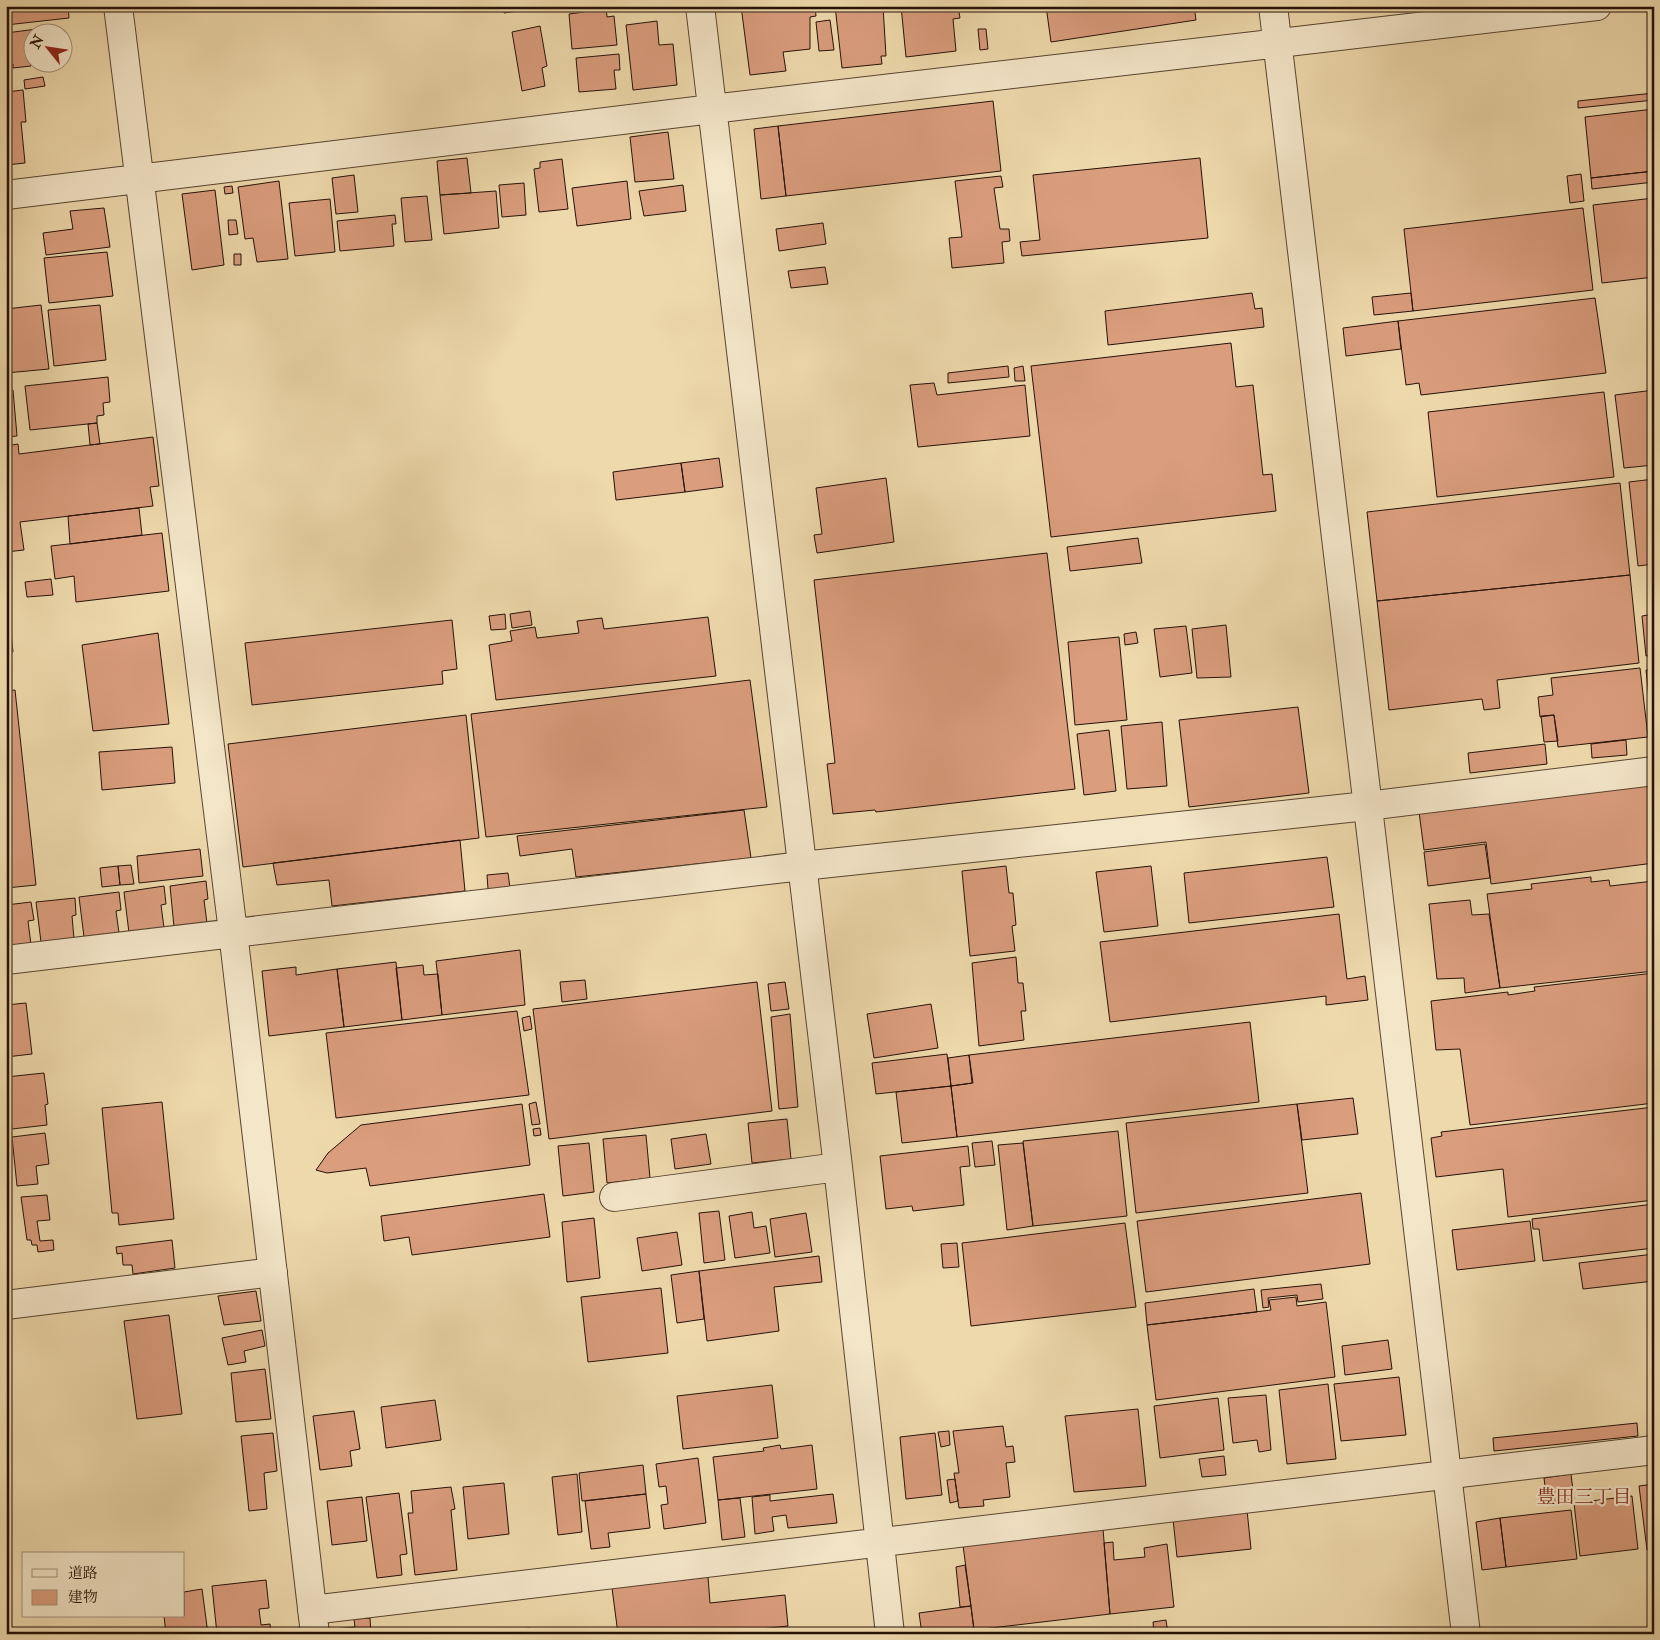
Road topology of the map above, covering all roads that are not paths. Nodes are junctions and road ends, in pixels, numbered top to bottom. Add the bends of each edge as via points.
1 (118, 6) edge
2 (700, 6) edge
3 (1273, 6) edge
4 (1597, 6) edge
5 (1278, 45) junction
6 (712, 109) junction
7 (139, 178) junction
8 (6, 195) edge
9 (1654, 771) edge
10 (1367, 806) junction
11 (802, 866) junction
12 (233, 932) junction
13 (6, 960) edge
14 (838, 1167) junction
15 (614, 1197) dead end
16 (273, 1272) junction
17 (6, 1305) edge
18 (1654, 1450) edge
19 (1445, 1474) junction
20 (879, 1542) junction
21 (313, 1622) edge
22 (890, 1634) edge
23 (1466, 1634) edge

1 - 7 street
2 - 6 street
3 - 5 street
4 - 5 street
5 - 6 street
5 - 10 street
6 - 7 street
6 - 11 street
7 - 8 street
7 - 12 street
9 - 10 street
10 - 11 street
10 - 19 street
11 - 12 street
11 - 14 street
12 - 13 street
12 - 16 street
14 - 15 street
14 - 20 street
16 - 17 street
16 - 21 street
18 - 19 street
19 - 20 street
19 - 23 street
20 - 21 street
20 - 22 street

